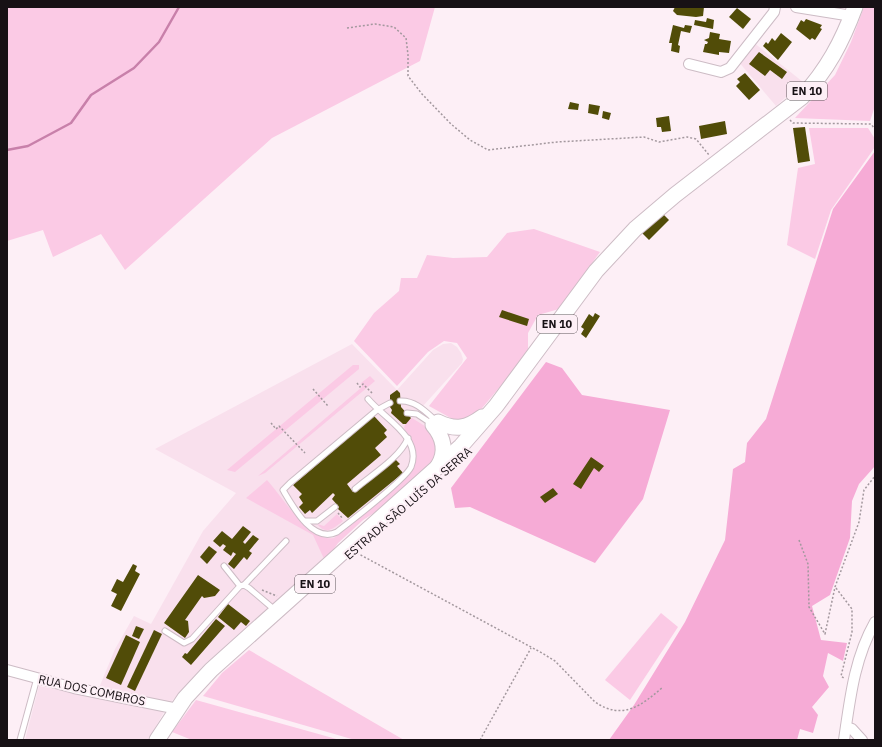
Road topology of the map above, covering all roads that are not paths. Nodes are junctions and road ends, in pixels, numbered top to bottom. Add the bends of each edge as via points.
1 (775, 7) edge
2 (796, 7) edge
3 (853, 11) edge
4 (689, 64) dead end
5 (659, 208) junction
6 (503, 397) junction
7 (368, 399) dead end
8 (400, 401) dead end
9 (390, 404) dead end
10 (377, 410) junction
11 (407, 412) dead end
12 (398, 420) dead end
13 (436, 424) junction
14 (398, 428) junction
15 (408, 438) junction
16 (457, 443) junction
17 (436, 469) junction
18 (355, 489) dead end
19 (334, 507) road end
20 (305, 521) junction
21 (286, 541) dead end
22 (224, 566) dead end
23 (242, 586) junction
24 (278, 604) junction
25 (875, 622) edge
26 (165, 631) dead end
27 (219, 662) junction
28 (7, 670) edge
29 (37, 678) junction
30 (178, 709) junction
31 (846, 727) junction
32 (20, 740) edge
33 (157, 740) edge
34 (844, 740) edge
35 (862, 740) edge

1 - 4 street via 774,12 730,68 721,72
2 - 3 street
3 - 5 main road, ESTRADA SÃO LUÍS DA SERRA / EN 10 via 842,41 827,66 802,97
5 - 6 main road, ESTRADA SÃO LUÍS DA SERRA / EN 10 via 625,238 602,265
5 - 27 main road, ESTRADA SÃO LUÍS DA SERRA / EN 10 via 631,235 603,268 504,408 478,440 433,485
6 - 13 main road via 467,426 452,428
6 - 16 main road, ESTRADA SÃO LUÍS DA SERRA / EN 10
7 - 10 lane
8 - 13 lane via 415,405
9 - 10 lane
10 - 14 lane
10 - 20 lane via 283,490
11 - 13 lane
12 - 14 lane
13 - 16 lane
13 - 16 lane
13 - 17 main road via 443,439 444,450
14 - 15 lane
15 - 18 lane via 394,456
15 - 20 lane via 413,450 413,461 409,470 347,524 337,532 325,535 314,530
16 - 17 main road, ESTRADA SÃO LUÍS DA SERRA / EN 10
17 - 24 main road, ESTRADA SÃO LUÍS DA SERRA / EN 10
19 - 20 lane via 317,521
21 - 23 lane
22 - 23 lane
23 - 24 lane
23 - 26 lane via 192,639 184,643
24 - 27 main road, ESTRADA SÃO LUÍS DA SERRA / EN 10
25 - 31 street via 859,658 852,683
27 - 30 main road, ESTRADA SÃO LUÍS DA SERRA / EN 10
28 - 29 street, RUA DOS COMBROS
29 - 30 street, RUA DOS COMBROS
29 - 32 lane
30 - 33 main road, ESTRADA SÃO LUÍS DA SERRA / EN 10
31 - 34 street
31 - 35 street via 852,729

